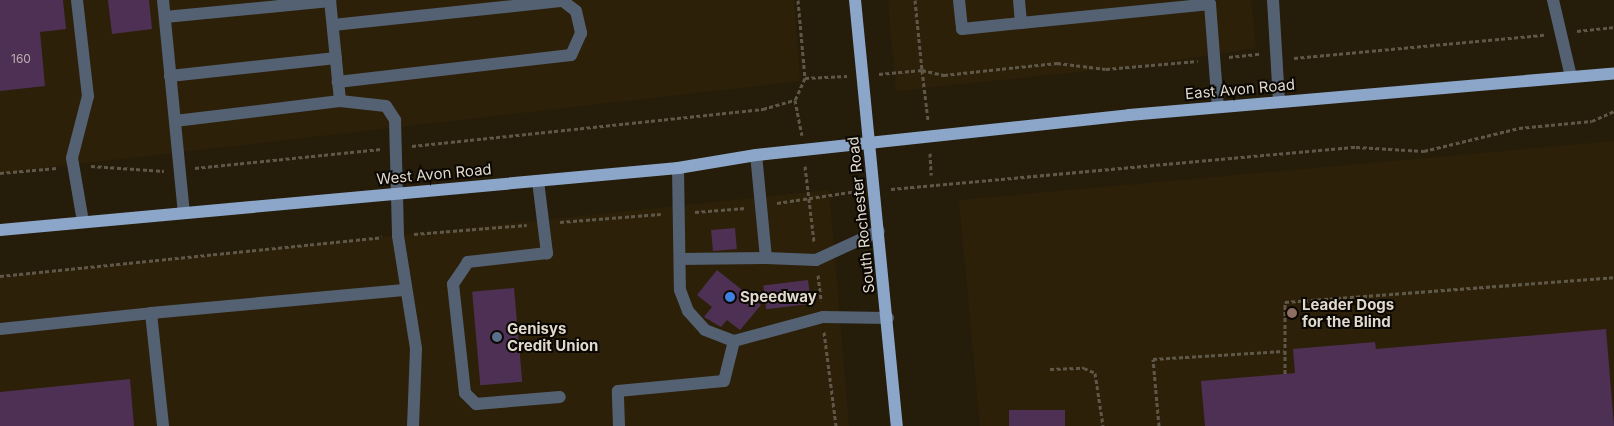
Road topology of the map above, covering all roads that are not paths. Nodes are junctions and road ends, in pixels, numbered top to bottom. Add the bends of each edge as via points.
1 (77, 0) edge
2 (163, 0) edge
3 (330, 0) edge
4 (855, 0) edge
5 (959, 0) edge
6 (1019, 0) edge
7 (1273, 0) edge
8 (1553, 0) edge
9 (1210, 2) edge
10 (1160, 5) edge
11 (164, 16) junction
12 (1021, 23) junction
13 (332, 25) junction
14 (336, 58) junction
15 (1614, 73) edge
16 (170, 76) junction
17 (1570, 77) junction
18 (338, 82) junction
19 (340, 101) junction
20 (1279, 102) junction
21 (1218, 108) junction
22 (175, 122) junction
23 (870, 144) junction
24 (756, 155) junction
25 (678, 168) junction
26 (538, 181) junction
27 (397, 193) junction
28 (184, 213) junction
29 (82, 222) junction
30 (0, 230) edge
31 (879, 231) junction
32 (766, 258) junction
33 (680, 259) junction
34 (404, 290) junction
35 (151, 313) junction
36 (888, 318) junction
37 (0, 329) edge
38 (734, 341) junction
39 (560, 397) dead end
40 (163, 426) edge
41 (413, 426) edge
42 (619, 426) edge
43 (897, 426) edge

1 - 29 lane via 88,96 72,158
2 - 11 lane
3 - 11 lane
3 - 13 lane
4 - 23 main road, South Rochester Road
5 - 12 lane via 962,29
6 - 12 lane
7 - 20 lane
8 - 17 lane via 1563,33
9 - 10 lane
9 - 21 lane
10 - 12 lane
11 - 16 lane
13 - 14 lane
13 - 18 lane via 563,1 576,11 580,33 571,55
14 - 16 lane
14 - 18 lane
15 - 17 main road, East Avon Road
16 - 22 lane
17 - 20 main road, East Avon Road
18 - 19 lane
19 - 22 lane
19 - 27 lane via 386,106 396,120
20 - 21 main road, East Avon Road
21 - 23 main road, East Avon Road
22 - 28 lane
23 - 24 main road, West Avon Road
23 - 31 main road, South Rochester Road
24 - 25 main road, West Avon Road
24 - 32 lane
25 - 26 main road, West Avon Road
25 - 33 lane
26 - 27 main road, West Avon Road
26 - 39 lane via 546,253 468,262 458,271 454,294 465,393 476,404
27 - 28 main road, West Avon Road
27 - 34 lane
28 - 29 main road, West Avon Road
29 - 30 main road, West Avon Road
31 - 32 lane via 816,260
31 - 36 main road, South Rochester Road
32 - 33 lane
33 - 38 lane via 680,290 688,311 705,330
34 - 35 lane
34 - 41 lane via 416,349
35 - 37 lane
35 - 40 lane
36 - 38 lane via 822,317
36 - 43 main road, South Rochester Road
38 - 42 lane via 724,381 618,391

